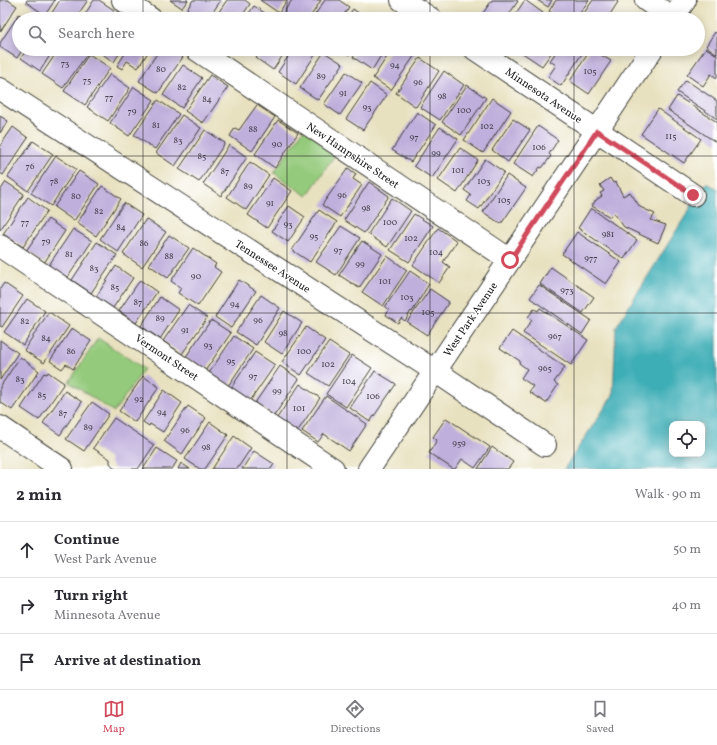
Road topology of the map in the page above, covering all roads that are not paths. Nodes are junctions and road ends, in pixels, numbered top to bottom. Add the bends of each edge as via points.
1 (123, 0) edge
2 (402, 0) edge
3 (646, 0) edge
4 (685, 0) edge
5 (141, 12) edge
6 (420, 12) edge
7 (663, 12) edge
8 (676, 12) edge
9 (206, 56) edge
10 (485, 56) edge
11 (647, 56) edge
12 (0, 89) edge
13 (597, 131) junction
14 (693, 195) dead end
15 (0, 246) edge
16 (510, 260) junction
17 (435, 371) junction
18 (0, 427) edge
19 (545, 445) dead end
20 (62, 469) edge
21 (333, 469) edge
22 (369, 469) edge

1 - 5 street
2 - 6 street
3 - 7 street
4 - 8 street
9 - 16 street, New Hampshire Street
10 - 13 street, Minnesota Avenue
11 - 13 street, West Park Avenue
12 - 17 street, Tennessee Avenue
13 - 14 street, Minnesota Avenue
13 - 16 street, West Park Avenue
15 - 21 street, Vermont Street
16 - 17 street, West Park Avenue
17 - 19 street, Tennessee Avenue
17 - 22 street, West Park Avenue
18 - 20 street

